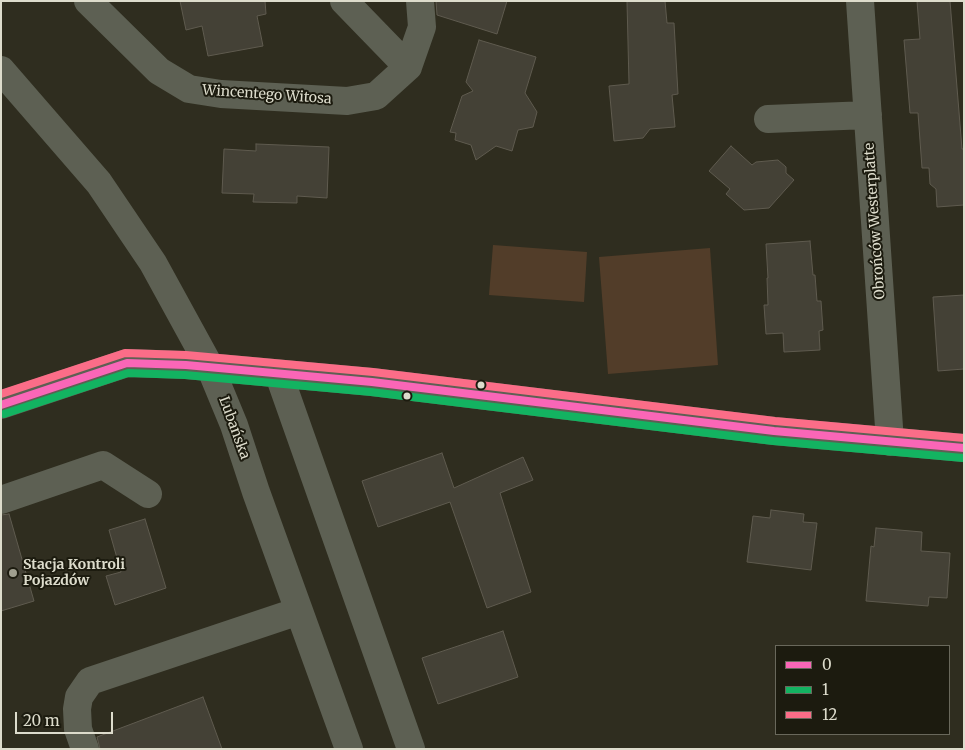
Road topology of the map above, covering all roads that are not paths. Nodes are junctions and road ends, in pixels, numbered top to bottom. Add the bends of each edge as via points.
1 (88, 1) edge
2 (344, 1) edge
3 (420, 1) edge
4 (860, 1) edge
5 (408, 68) junction
6 (1, 70) edge
7 (868, 115) junction
8 (768, 119) dead end
9 (210, 366) junction
10 (279, 375) junction
11 (1, 405) edge
12 (890, 442) junction
13 (964, 448) edge
14 (4, 492) edge
15 (148, 494) dead end
16 (299, 611) junction
17 (85, 749) edge
18 (349, 749) edge
19 (411, 749) edge

1 - 5 street, Wincentego Witosa via 159,71 189,89 221,94 347,101 376,96
2 - 5 street
3 - 5 street via 422,27
4 - 7 street, Obrońców Westerplatte
6 - 9 street, Lubańska via 99,182 153,263
7 - 8 street
7 - 12 street, Obrońców Westerplatte
9 - 10 street
9 - 11 street via 127,363
9 - 16 street, Lubańska
10 - 12 street via 372,382 640,416
10 - 19 street
12 - 13 street
14 - 15 street via 103,464
16 - 17 street via 90,681 79,697 77,709 78,729
16 - 18 street, Lubańska

